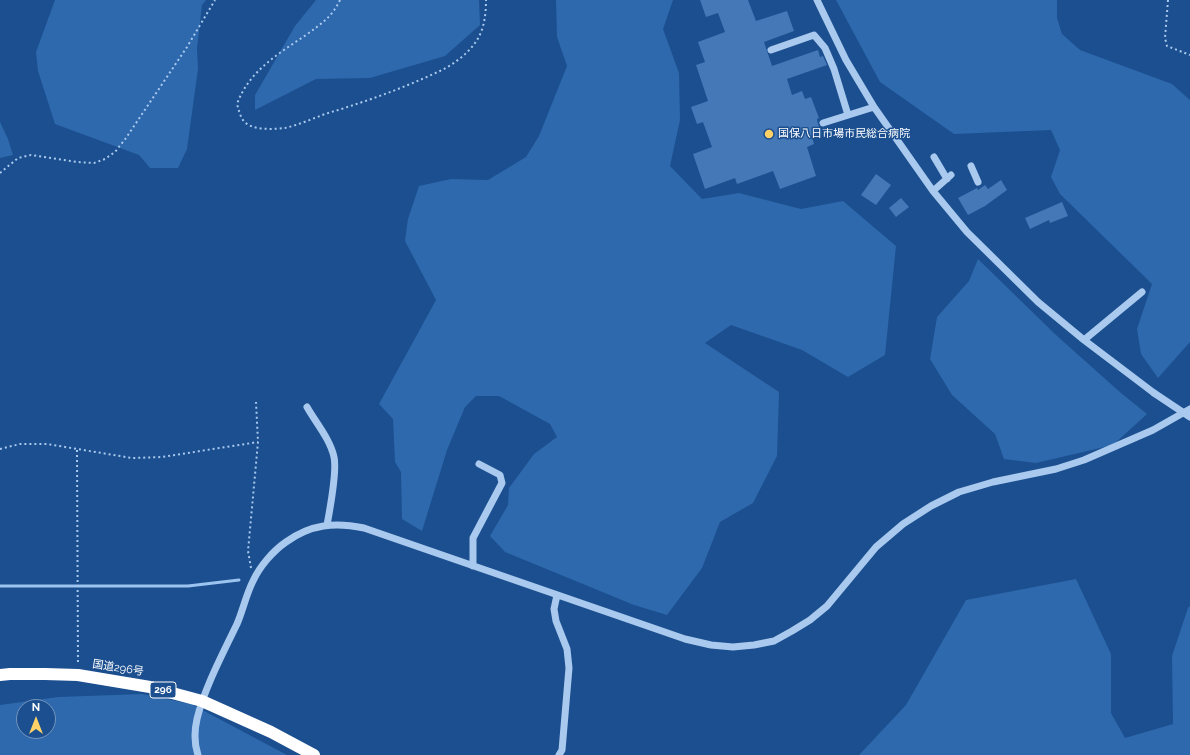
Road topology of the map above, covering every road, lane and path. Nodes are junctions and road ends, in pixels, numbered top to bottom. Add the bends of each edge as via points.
1 (215, 0) edge
2 (340, 0) edge
3 (486, 0) edge
4 (1168, 0) edge
5 (820, 2) edge
6 (771, 50) dead end
7 (1190, 55) edge
8 (874, 107) junction
9 (848, 116) junction
10 (823, 124) dead end
11 (934, 157) dead end
12 (971, 166) dead end
13 (0, 173) edge
14 (978, 182) dead end
15 (933, 191) junction
16 (1142, 292) dead end
17 (1084, 340) junction
18 (256, 402) dead end
19 (307, 407) dead end
20 (1190, 409) edge
21 (1190, 417) edge
22 (258, 442) junction
23 (0, 449) edge
24 (77, 450) junction
25 (479, 464) dead end
26 (327, 525) junction
27 (473, 566) junction
28 (253, 581) junction
29 (557, 595) junction
30 (0, 675) edge
31 (78, 675) junction
32 (202, 701) junction
33 (198, 755) edge
34 (314, 755) edge
35 (559, 755) edge

1 - 13 path via 187,47 115,152 94,163 31,155 18,158
2 - 3 path via 327,19 270,60 253,76 237,104 246,123 264,128 285,128 375,98 443,70 463,56 475,43 486,16
4 - 7 path via 1165,38 1167,46
5 - 8 street via 846,60
6 - 9 street via 814,35 825,48 834,69
8 - 9 street
8 - 15 street
9 - 10 street
11 - 15 street via 949,177
12 - 14 street
15 - 17 street via 967,232 1006,272
16 - 17 street
17 - 21 street, bridge
18 - 22 path
19 - 26 street via 331,448 334,458
20 - 29 street via 1153,430 1084,460 959,492 931,506 903,524 876,547 827,606 792,632 774,641 733,647 711,645 685,639
22 - 24 path via 162,457 132,458
22 - 28 path via 248,551
23 - 24 path via 20,444 47,444
24 - 31 path
25 - 27 street via 500,475 502,483 473,538
26 - 27 street via 345,524 364,528
26 - 28 street via 300,533 286,542 264,563
27 - 29 street
28 - 32 street via 243,610
29 - 35 street via 554,610 567,649 569,668 562,750
30 - 31 highway, 国道296号 / 296
31 - 32 highway, 国道296号 / 296 via 150,687
32 - 33 street via 196,720 194,742
32 - 34 highway, 国道296号 / 296 via 271,732

